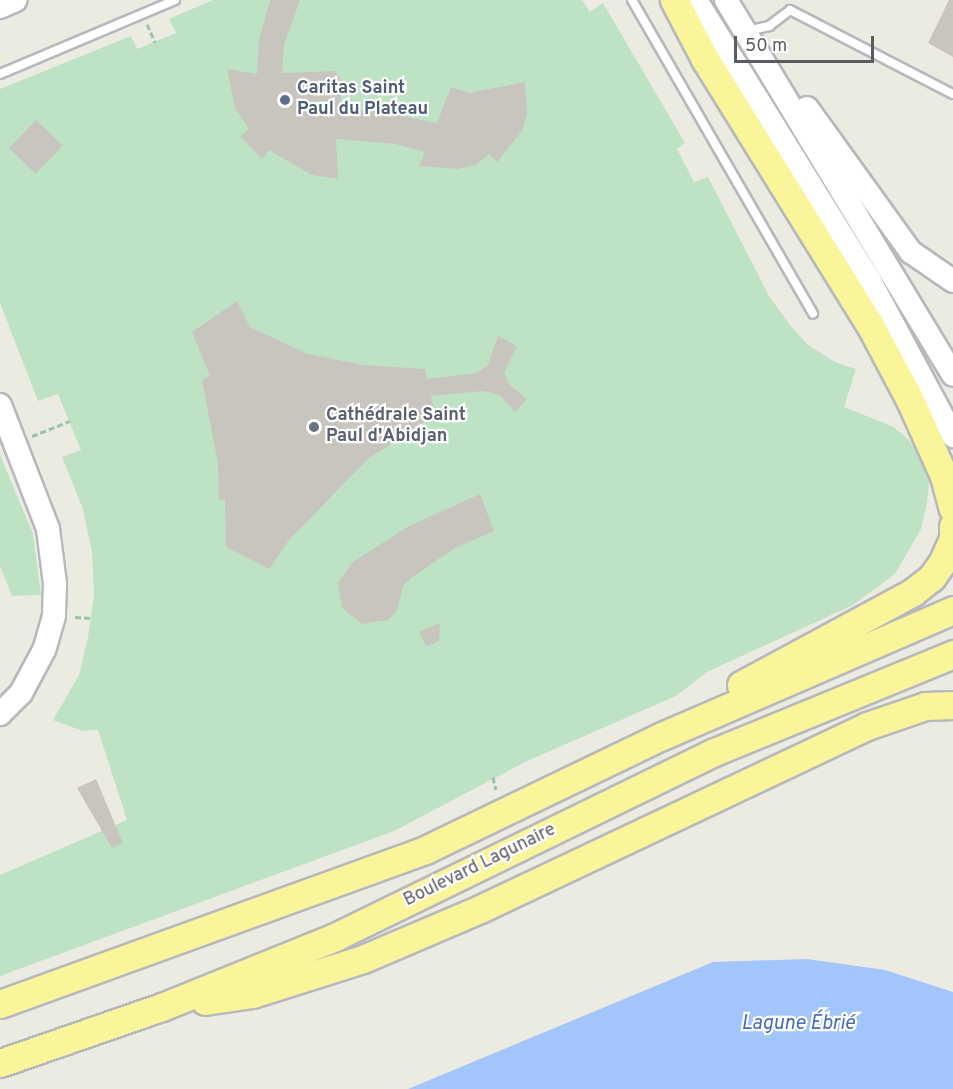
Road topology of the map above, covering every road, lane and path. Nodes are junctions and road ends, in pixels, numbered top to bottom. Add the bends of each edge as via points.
1 (16, 0) edge
2 (632, 0) edge
3 (674, 0) edge
4 (696, 0) edge
5 (726, 0) edge
6 (172, 1) edge
7 (0, 7) edge
8 (142, 14) junction
9 (746, 31) junction
10 (155, 42) dead end
11 (0, 74) edge
12 (953, 94) edge
13 (953, 281) edge
14 (813, 314) dead end
15 (953, 375) edge
16 (0, 405) edge
17 (70, 421) dead end
18 (953, 436) edge
19 (16, 442) junction
20 (953, 509) edge
21 (953, 526) edge
22 (953, 610) edge
23 (953, 654) edge
24 (953, 705) edge
25 (0, 714) edge
26 (662, 736) junction
27 (0, 1004) edge
28 (162, 1007) junction
29 (0, 1063) edge

1 - 7 main road
2 - 14 lane
3 - 20 highway via 722,87 869,323 910,400 944,476
4 - 18 main road via 870,281
5 - 9 main road
6 - 8 lane
8 - 10 path
8 - 11 lane
9 - 12 lane via 769,26 790,10
9 - 13 main road via 827,133 911,252
9 - 15 main road
16 - 19 main road
17 - 19 path
19 - 25 main road via 52,545 54,616 37,665 21,693
21 - 26 highway via 953,539 944,561 913,592 752,678
22 - 26 highway, Boulevard Lagunaire
23 - 28 highway, Boulevard Lagunaire via 712,753 335,937
24 - 28 highway via 899,713 480,909 363,959 252,994
26 - 27 highway, Boulevard Lagunaire via 425,850
28 - 29 highway, Boulevard Lagunaire

